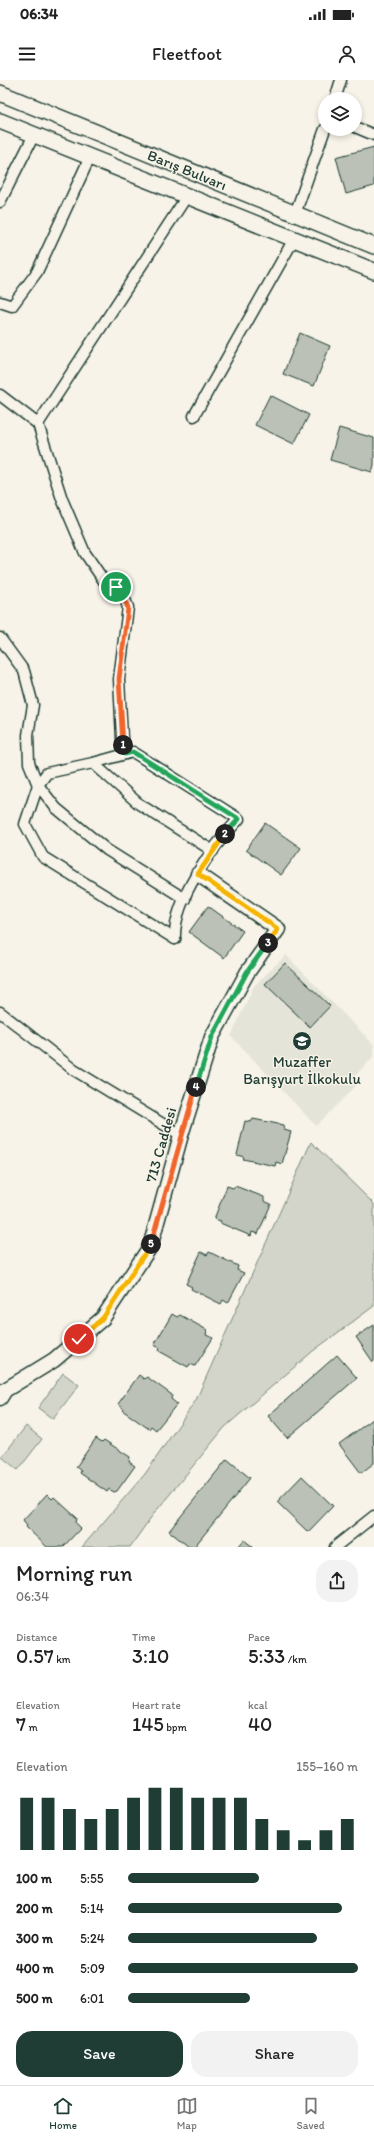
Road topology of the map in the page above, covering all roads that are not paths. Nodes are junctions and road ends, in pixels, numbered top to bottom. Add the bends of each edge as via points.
1 (340, 80) edge
2 (337, 92) edge
3 (0, 93) edge
4 (0, 121) edge
5 (362, 130) edge
6 (34, 135) junction
7 (374, 135) edge
8 (323, 136) edge
9 (90, 157) junction
10 (187, 196) junction
11 (0, 202) edge
12 (295, 214) junction
13 (294, 239) junction
14 (374, 246) edge
15 (374, 271) edge
16 (0, 302) edge
17 (0, 395) edge
18 (194, 416) dead end
19 (38, 424) junction
20 (0, 638) edge
21 (125, 754) junction
22 (93, 763) junction
23 (38, 785) junction
24 (213, 851) junction
25 (198, 874) junction
26 (185, 899) junction
27 (0, 1012) edge
28 (182, 1135) junction
29 (0, 1398) edge
30 (374, 1516) edge
31 (335, 1547) edge

1 - 2 street
3 - 12 main road, Barış Bulvarı
4 - 6 main road, Barış Bulvarı
5 - 7 street
6 - 9 main road, Barış Bulvarı
6 - 11 street
8 - 12 street
9 - 10 main road, Barış Bulvarı
9 - 16 street via 37,272 12,306
10 - 13 main road, Barış Bulvarı
10 - 19 street
12 - 14 main road, Barış Bulvarı
13 - 15 main road, Barış Bulvarı
13 - 18 street
17 - 19 street
19 - 21 street via 62,499 85,553 104,581 121,590 128,608 119,679
20 - 23 street via 24,671 33,705 28,735 29,763
21 - 22 street
21 - 24 street via 133,752 239,819
22 - 23 street via 47,773
22 - 24 street via 139,804
23 - 26 street via 56,808 107,850
23 - 26 street via 25,824 43,857 175,939
24 - 25 street
25 - 26 street
25 - 28 street, 713 Caddesi via 278,929 247,972 212,1037
27 - 28 street via 74,1070
28 - 29 street, 713 Caddesi via 150,1247 103,1318 54,1360 5,1390
30 - 31 street

